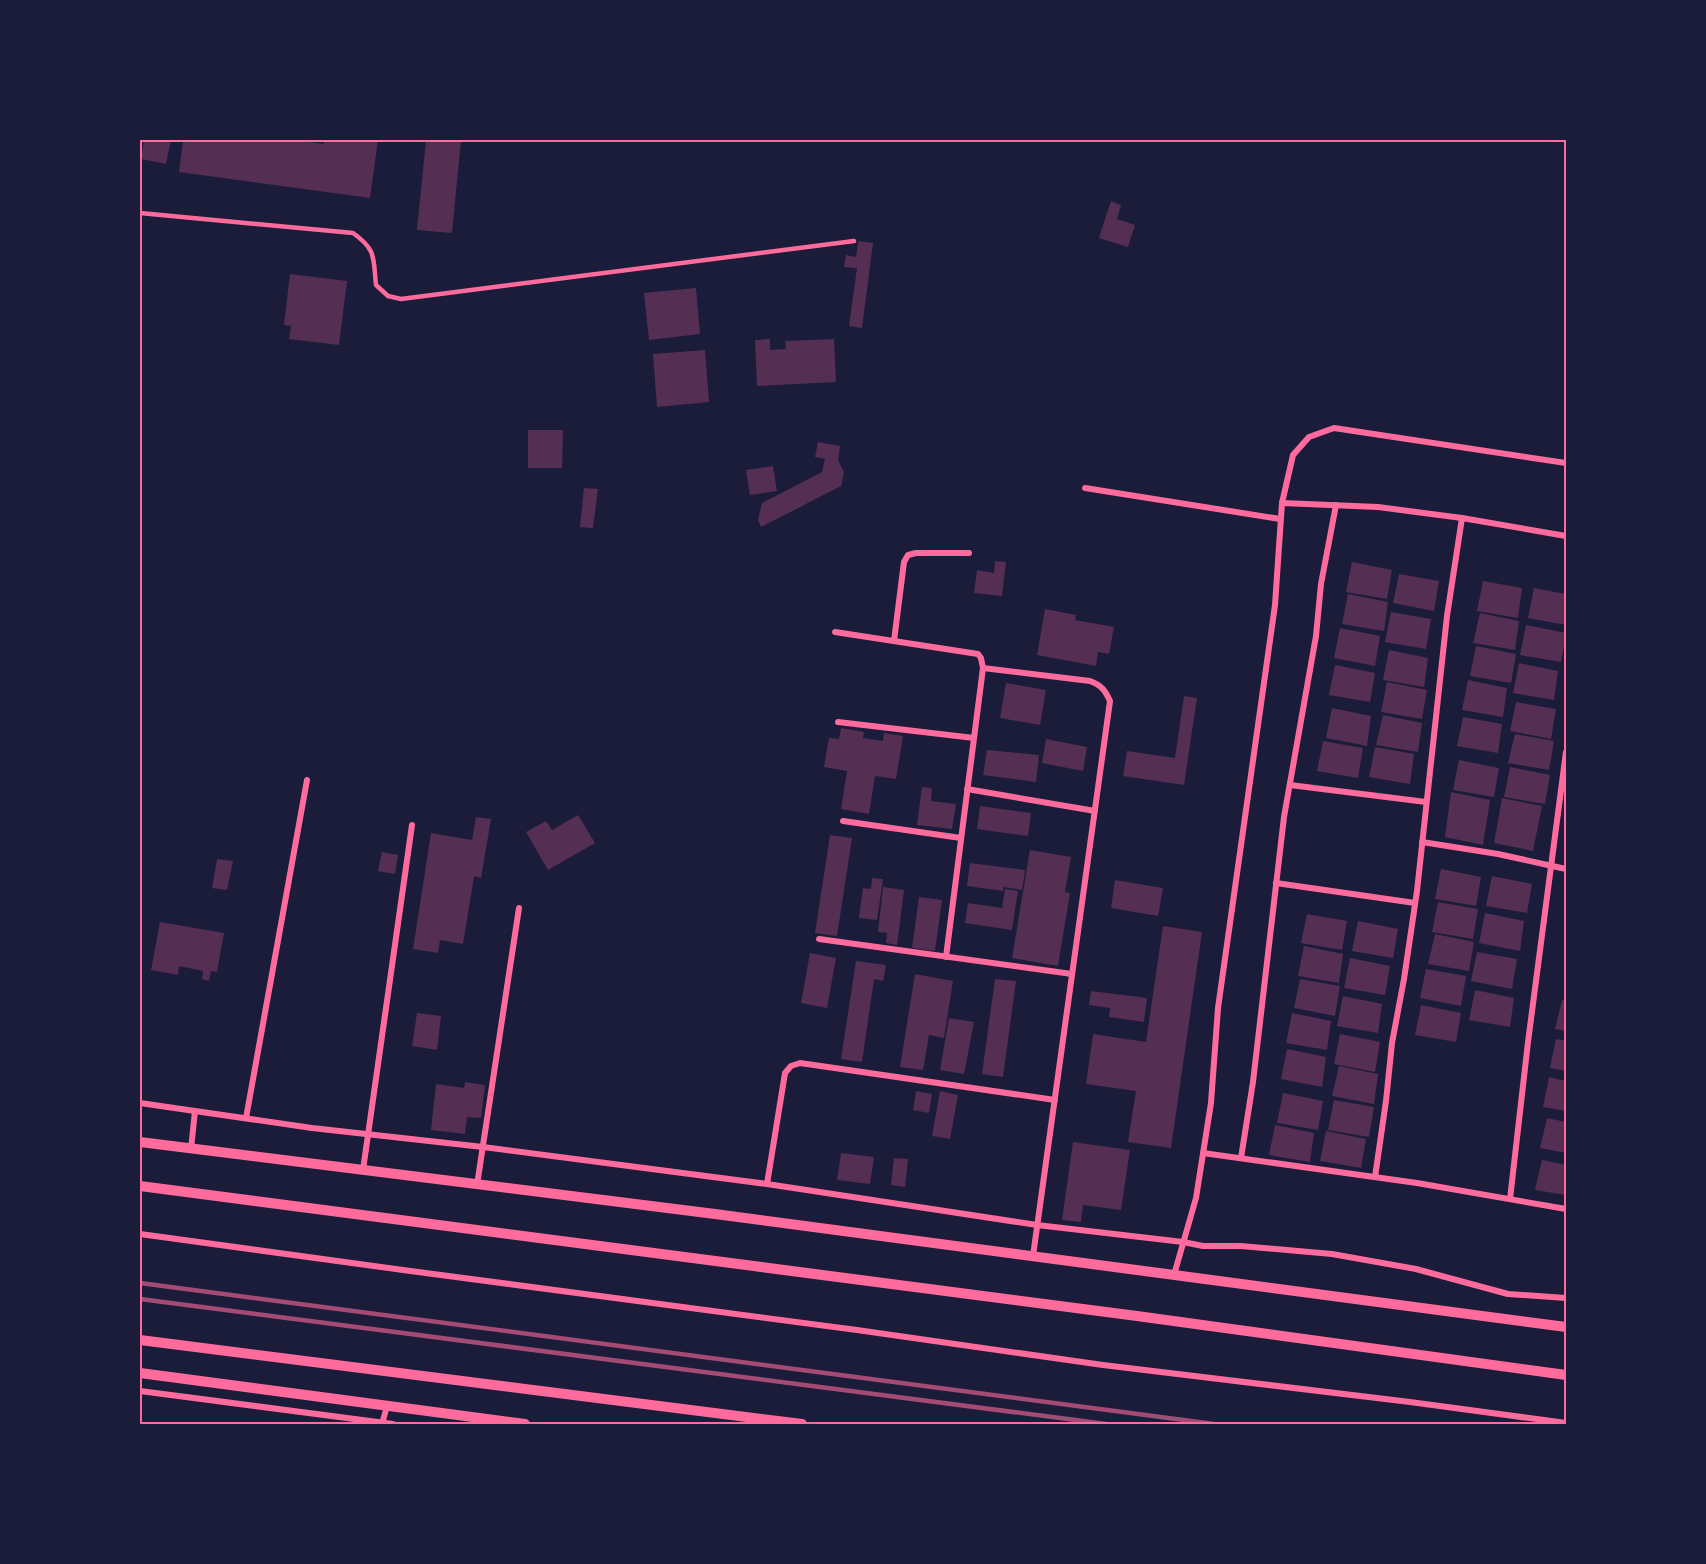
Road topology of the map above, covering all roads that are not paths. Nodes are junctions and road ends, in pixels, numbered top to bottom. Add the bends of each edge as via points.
1 (140, 213) edge
2 (854, 241) dead end
3 (1566, 463) edge
4 (1085, 488) dead end
5 (1282, 503) junction
6 (1336, 505) junction
7 (1462, 518) junction
8 (1280, 519) junction
9 (1566, 536) edge
10 (969, 554) dead end
11 (836, 632) dead end
12 (894, 641) junction
13 (982, 668) junction
14 (838, 722) dead end
15 (974, 738) junction
16 (1566, 752) edge
17 (307, 780) dead end
18 (1290, 785) junction
19 (967, 789) junction
20 (1426, 802) junction
21 (1095, 811) junction
22 (843, 821) dead end
23 (412, 825) dead end
24 (961, 838) junction
25 (1422, 842) junction
26 (1552, 866) junction
27 (1566, 869) edge
28 (1276, 883) junction
29 (1415, 903) junction
30 (519, 908) dead end
31 (819, 939) dead end
32 (946, 957) junction
33 (1072, 975) junction
34 (1055, 1100) junction
35 (140, 1103) edge
36 (195, 1111) junction
37 (246, 1118) junction
38 (368, 1134) junction
39 (140, 1142) edge
40 (483, 1147) junction
41 (191, 1149) junction
42 (1203, 1153) junction
43 (1240, 1158) junction
44 (363, 1170) junction
45 (1375, 1177) junction
46 (767, 1184) junction
47 (477, 1185) junction
48 (140, 1186) edge
49 (1510, 1199) junction
50 (1566, 1209) edge
51 (1037, 1225) junction
52 (140, 1234) edge
53 (1184, 1242) junction
54 (1033, 1256) junction
55 (1174, 1275) junction
56 (1566, 1298) edge
57 (1566, 1327) edge
58 (140, 1340) edge
59 (140, 1373) edge
60 (1566, 1375) edge
61 (140, 1391) edge
62 (387, 1406) junction
63 (1566, 1423) edge
64 (382, 1424) edge
65 (393, 1425) edge
66 (525, 1425) edge
67 (802, 1425) edge

1 - 2 lane via 353,232 367,243 373,255 376,285 388,296 401,299
3 - 5 street via 1334,428 1309,437 1293,455
4 - 8 street
5 - 6 street
5 - 8 street
6 - 7 street
6 - 18 street
7 - 9 street
7 - 20 street
8 - 42 street via 1275,605 1220,997
10 - 12 street via 908,555 903,562
11 - 12 street
12 - 13 street via 978,654
13 - 15 street
13 - 21 street via 1090,681 1106,692 1110,701
14 - 15 street
15 - 19 street
16 - 26 street
17 - 37 street
18 - 20 street
18 - 28 street
19 - 21 street
19 - 24 street
20 - 25 street
21 - 33 street
22 - 24 street
23 - 38 street
24 - 32 street
25 - 26 street
25 - 29 street
26 - 27 street
26 - 49 street
28 - 29 street
28 - 43 street
29 - 45 street
30 - 40 street
31 - 32 street
32 - 33 street
33 - 34 street
34 - 46 street via 801,1063 785,1073
34 - 51 street
35 - 36 street
36 - 37 street
36 - 41 street
37 - 38 street
38 - 40 street
38 - 44 street
39 - 41 street
40 - 46 street
40 - 47 street
41 - 44 street
42 - 43 street
42 - 53 street
43 - 45 street
44 - 47 street
45 - 49 street
46 - 51 street
47 - 54 street
48 - 60 street
49 - 50 street
51 - 53 street
51 - 54 street
52 - 63 street via 1103,1365
53 - 55 street
53 - 56 street via 1332,1254 1416,1269 1508,1294
54 - 55 street
55 - 57 street
58 - 67 street
59 - 62 street
61 - 64 street
62 - 64 street
62 - 66 street
64 - 65 street

